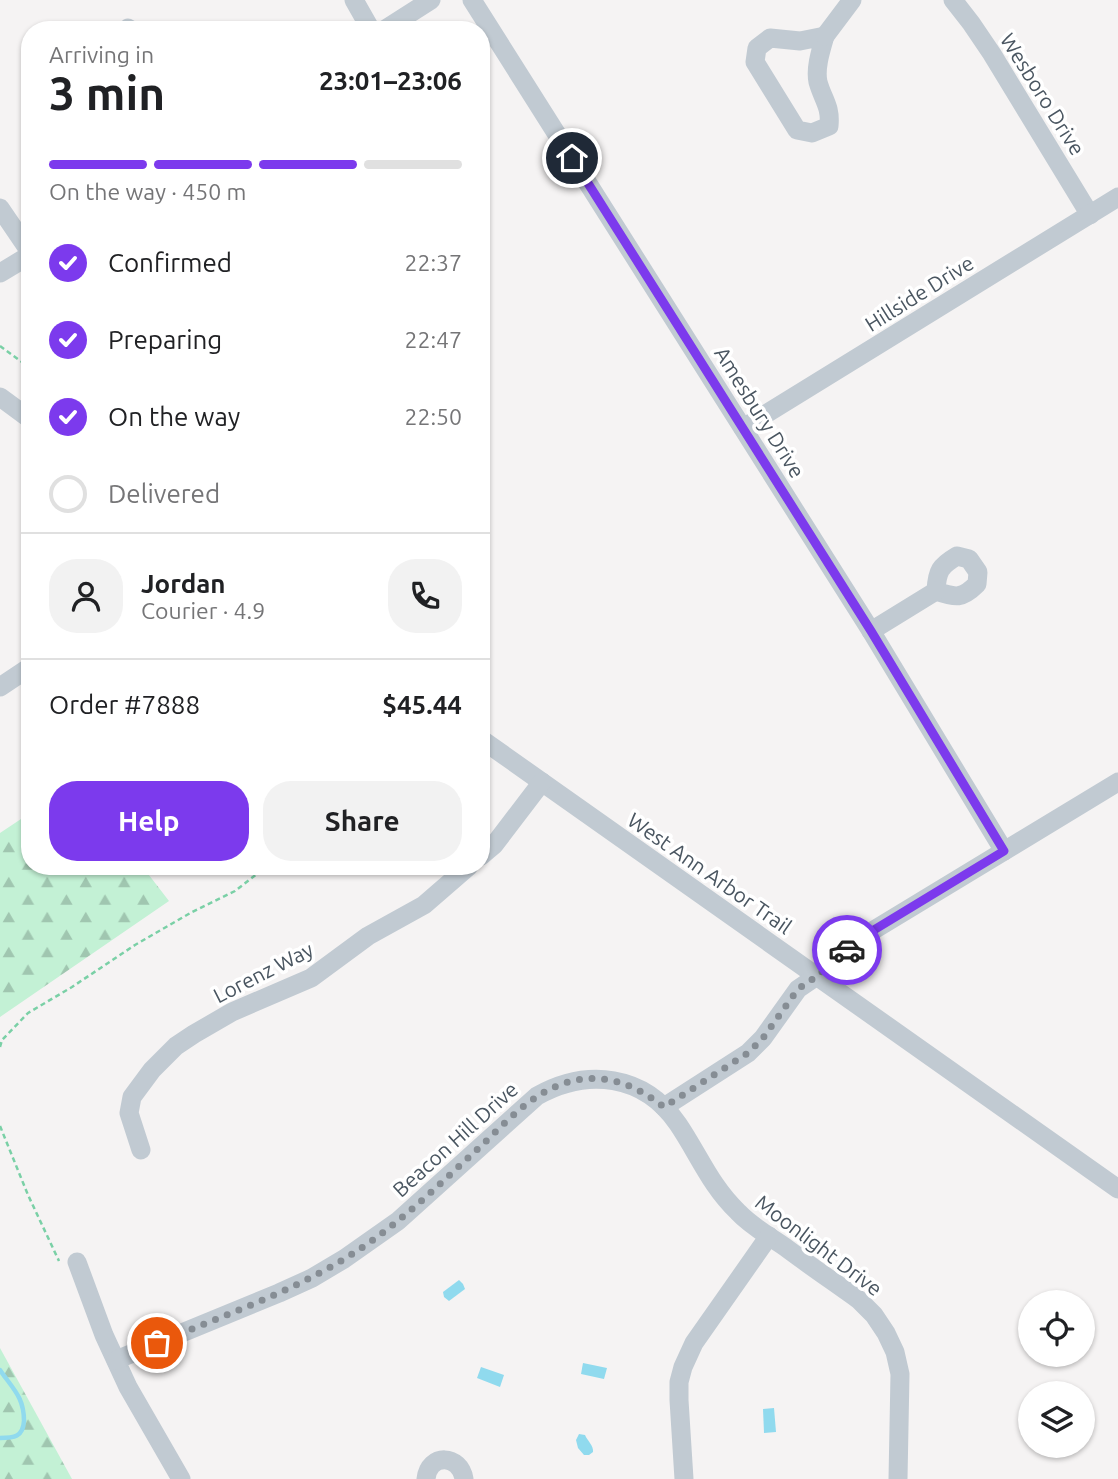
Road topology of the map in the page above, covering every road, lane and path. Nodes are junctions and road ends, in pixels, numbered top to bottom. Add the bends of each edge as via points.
1 (354, 0) edge
2 (431, 0) edge
3 (472, 0) edge
4 (852, 0) edge
5 (953, 0) edge
6 (366, 21) edge
7 (398, 21) edge
8 (485, 21) edge
9 (490, 28) edge
10 (825, 36) junction
11 (1118, 197) edge
12 (0, 208) edge
13 (1090, 215) junction
14 (21, 240) edge
15 (21, 259) edge
16 (0, 273) edge
17 (0, 346) edge
18 (21, 361) edge
19 (0, 397) edge
20 (21, 412) edge
21 (743, 428) junction
22 (936, 591) dead end
23 (871, 631) junction
24 (21, 673) edge
25 (0, 687) edge
26 (490, 745) edge
27 (542, 782) junction
28 (1118, 782) edge
29 (490, 848) edge
30 (1004, 851) junction
31 (255, 875) edge
32 (459, 875) edge
33 (817, 976) junction
34 (0, 1047) edge
35 (664, 1107) junction
36 (0, 1126) edge
37 (141, 1150) dead end
38 (1118, 1189) edge
39 (769, 1236) junction
40 (69, 1265) joint
41 (116, 1360) junction
42 (181, 1479) edge
43 (426, 1479) edge
44 (464, 1479) edge
45 (684, 1479) edge
46 (898, 1479) edge

1 - 6 street
2 - 7 street
3 - 8 street, Amesbury Drive
4 - 10 street
5 - 13 street, Wesboro Drive via 992,54
9 - 21 street, Amesbury Drive
10 - 10 street via 800,41 770,38 757,48 755,62 797,130 812,133 830,126 830,112 817,80
11 - 13 street, Hillside Drive
12 - 14 street
13 - 21 street, Hillside Drive
15 - 16 street
17 - 18 path
19 - 20 street
21 - 23 street, Amesbury Drive
22 - 23 street
23 - 30 street, Amesbury Drive
24 - 25 street
26 - 27 street, West Ann Arbor Trail
27 - 29 street
27 - 33 street, West Ann Arbor Trail
28 - 30 street
30 - 33 street via 859,939
31 - 34 path via 27,1013
32 - 37 street, Lorenz Way via 424,905 368,936 311,978 232,1012 170,1052 152,1070 129,1107
33 - 35 street via 798,989 748,1053
33 - 38 street, West Ann Arbor Trail
35 - 39 street, Moonlight Drive via 723,1197
35 - 41 street, Beacon Hill Drive via 637,1089 610,1080 580,1080 551,1088 526,1104 398,1221 344,1259 279,1293
36 - 40 path via 28,1195
39 - 45 street via 694,1343 683,1367 679,1400
39 - 46 street, Moonlight Drive via 859,1300 886,1333 900,1374
40 - 41 street
41 - 42 street
43 - 44 street via 434,1464 446,1460 457,1464

